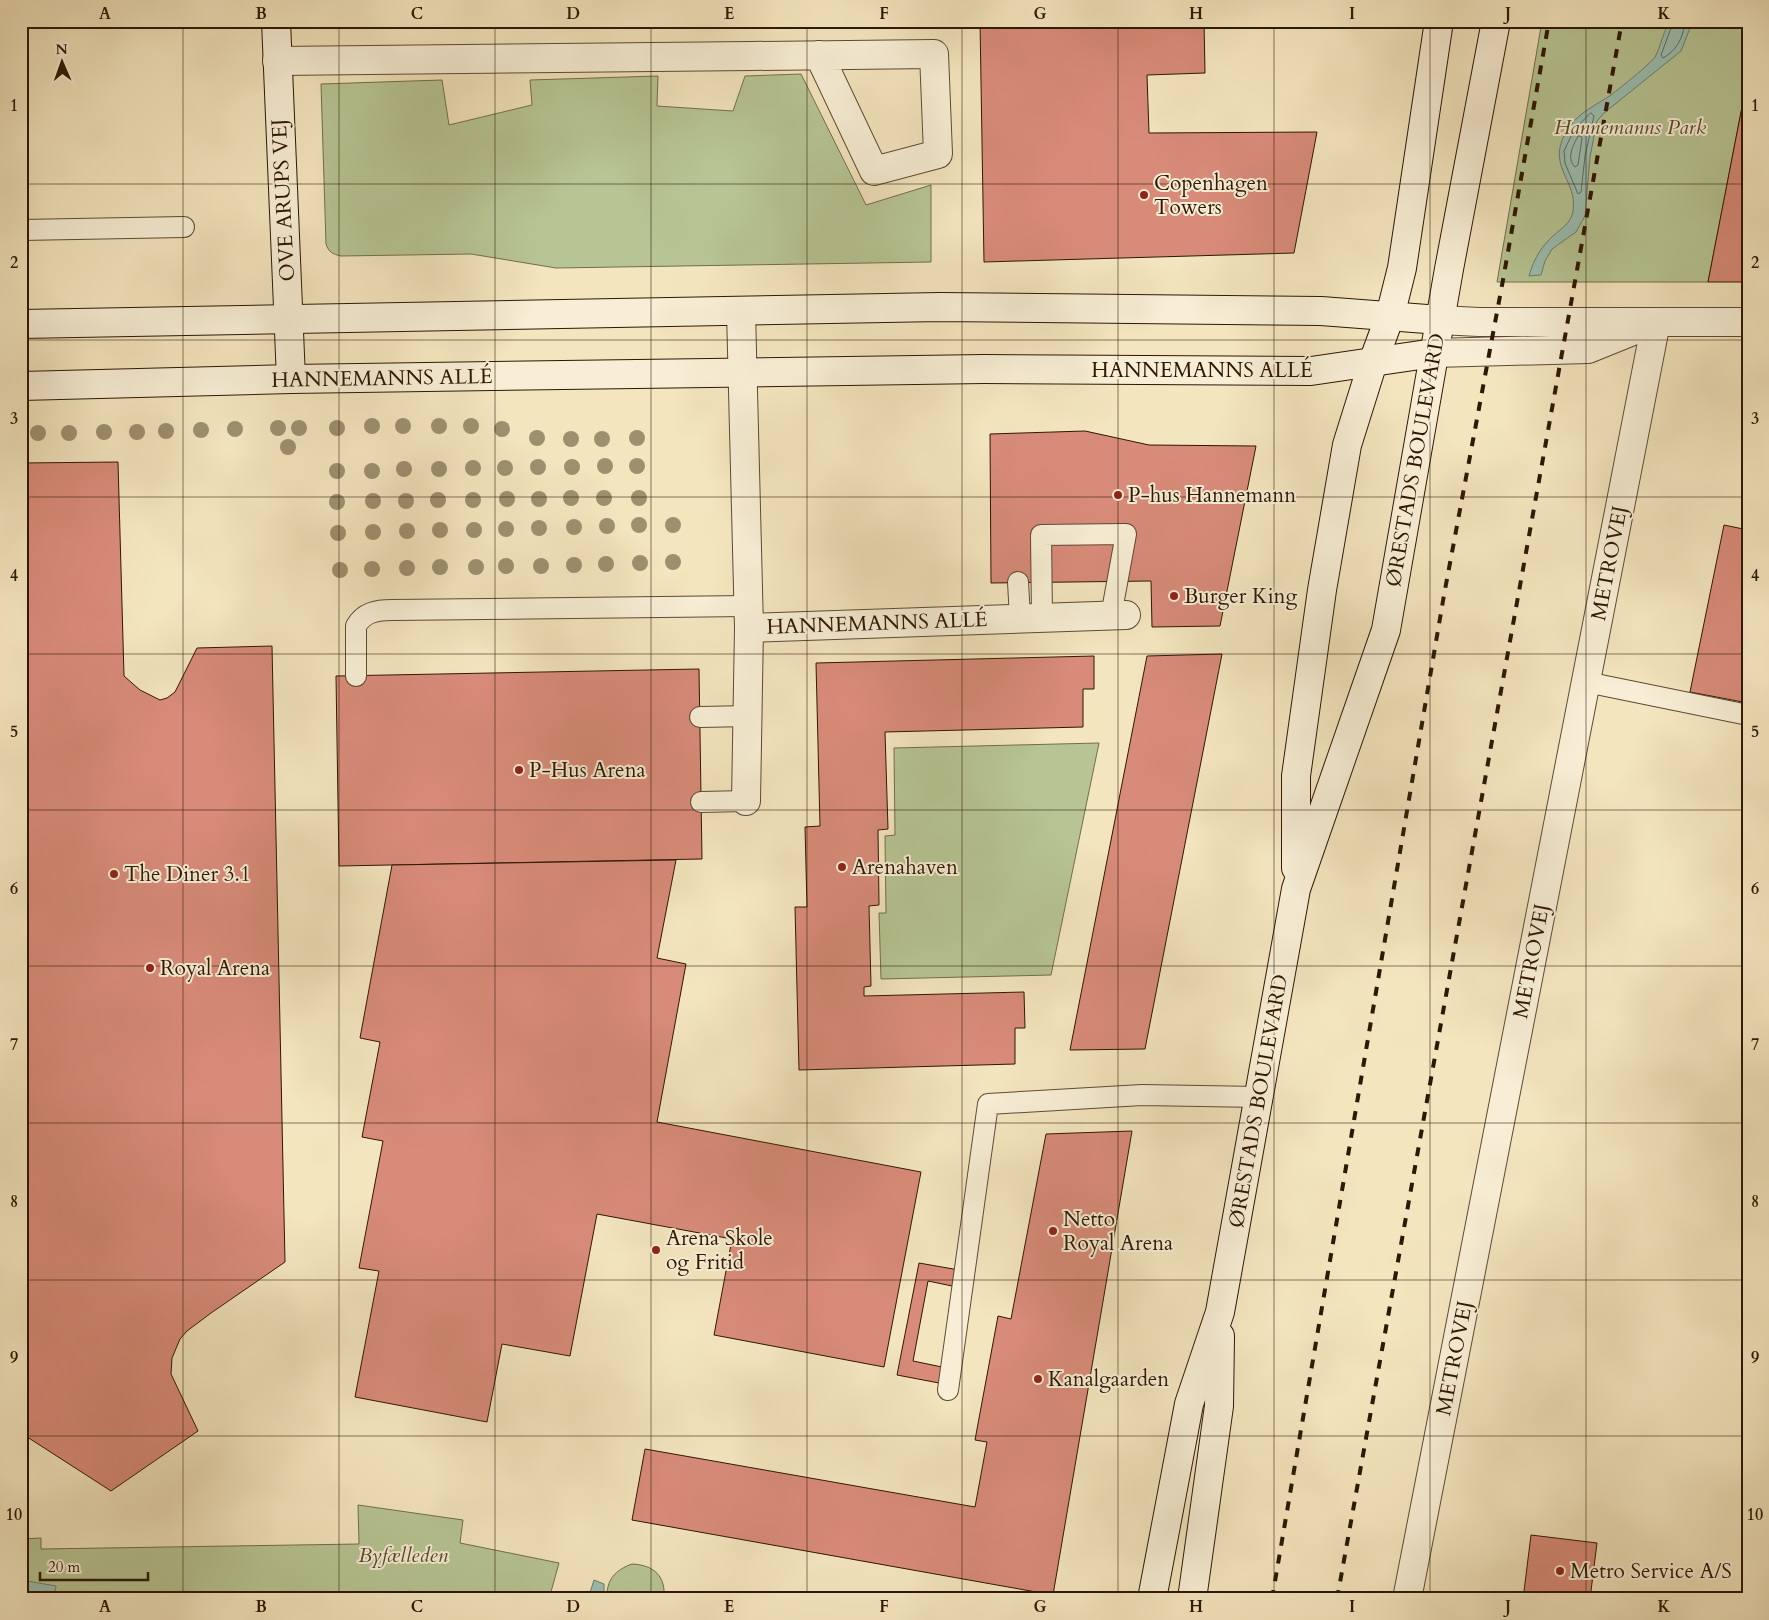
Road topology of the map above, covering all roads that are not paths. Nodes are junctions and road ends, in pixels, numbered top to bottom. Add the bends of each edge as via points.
1 (276, 21) edge
2 (1439, 21) edge
3 (1496, 21) edge
4 (818, 55) junction
5 (277, 61) junction
6 (184, 227) dead end
7 (21, 230) edge
8 (740, 311) junction
9 (1390, 316) junction
10 (289, 319) junction
11 (1440, 320) junction
12 (1656, 322) junction
13 (1748, 322) edge
14 (21, 324) edge
15 (1434, 353) junction
16 (1373, 362) junction
17 (743, 373) junction
18 (291, 379) junction
19 (21, 386) edge
20 (1018, 582) dead end
21 (1118, 616) joint
22 (748, 617) junction
23 (1031, 618) junction
24 (356, 676) dead end
25 (1586, 682) junction
26 (1748, 715) edge
27 (749, 716) junction
28 (700, 717) dead end
29 (746, 801) joint
30 (701, 802) dead end
31 (1296, 889) junction
32 (1259, 1097) junction
33 (1220, 1312) junction
34 (948, 1390) dead end
35 (1152, 1599) edge
36 (1192, 1599) edge
37 (1407, 1599) edge

1 - 5 street, OVE ARUPS VEJ
2 - 9 street, ØRESTADS BOULEVARD via 1402,268
3 - 11 street, ØRESTADS BOULEVARD
4 - 4 street via 874,171 938,154 934,54
4 - 5 street
5 - 10 street, OVE ARUPS VEJ
6 - 7 lane
8 - 9 street, HANNEMANNS ALLÉ via 940,307 1321,311
8 - 10 street, HANNEMANNS ALLÉ
8 - 17 street, HANNEMANNS ALLÉ
9 - 11 street, HANNEMANNS ALLÉ
9 - 16 street, ØRESTADS BOULEVARD
10 - 14 street, HANNEMANNS ALLÉ
10 - 18 street, OVE ARUPS VEJ
11 - 12 street, HANNEMANNS ALLÉ
11 - 15 street, ØRESTADS BOULEVARD
12 - 13 street, HANNEMANNS ALLÉ
12 - 15 street, HANNEMANNS ALLÉ via 1588,349
12 - 25 street, METROVEJ
15 - 16 street, HANNEMANNS ALLÉ
15 - 31 street, ØRESTADS BOULEVARD via 1386,630
16 - 17 street, HANNEMANNS ALLÉ via 1311,372 984,369
16 - 31 street, ØRESTADS BOULEVARD via 1347,445 1322,590 1296,776
17 - 18 street, HANNEMANNS ALLÉ
17 - 22 street, HANNEMANNS ALLÉ
18 - 19 street, HANNEMANNS ALLÉ
20 - 23 lane
21 - 23 street, HANNEMANNS ALLÉ
21 - 23 lane via 1126,534 1041,535
22 - 23 street, HANNEMANNS ALLÉ
22 - 24 lane, HANNEMANNS ALLÉ via 374,612 360,619 356,626
22 - 27 street, HANNEMANNS ALLÉ
25 - 26 lane
25 - 37 street, METROVEJ
27 - 28 lane
27 - 29 street, HANNEMANNS ALLÉ
29 - 30 lane
31 - 32 street, ØRESTADS BOULEVARD
32 - 33 street, ØRESTADS BOULEVARD
32 - 34 lane via 1142,1095 988,1104
33 - 35 street, ØRESTADS BOULEVARD via 1189,1404
33 - 36 street, ØRESTADS BOULEVARD via 1219,1406

